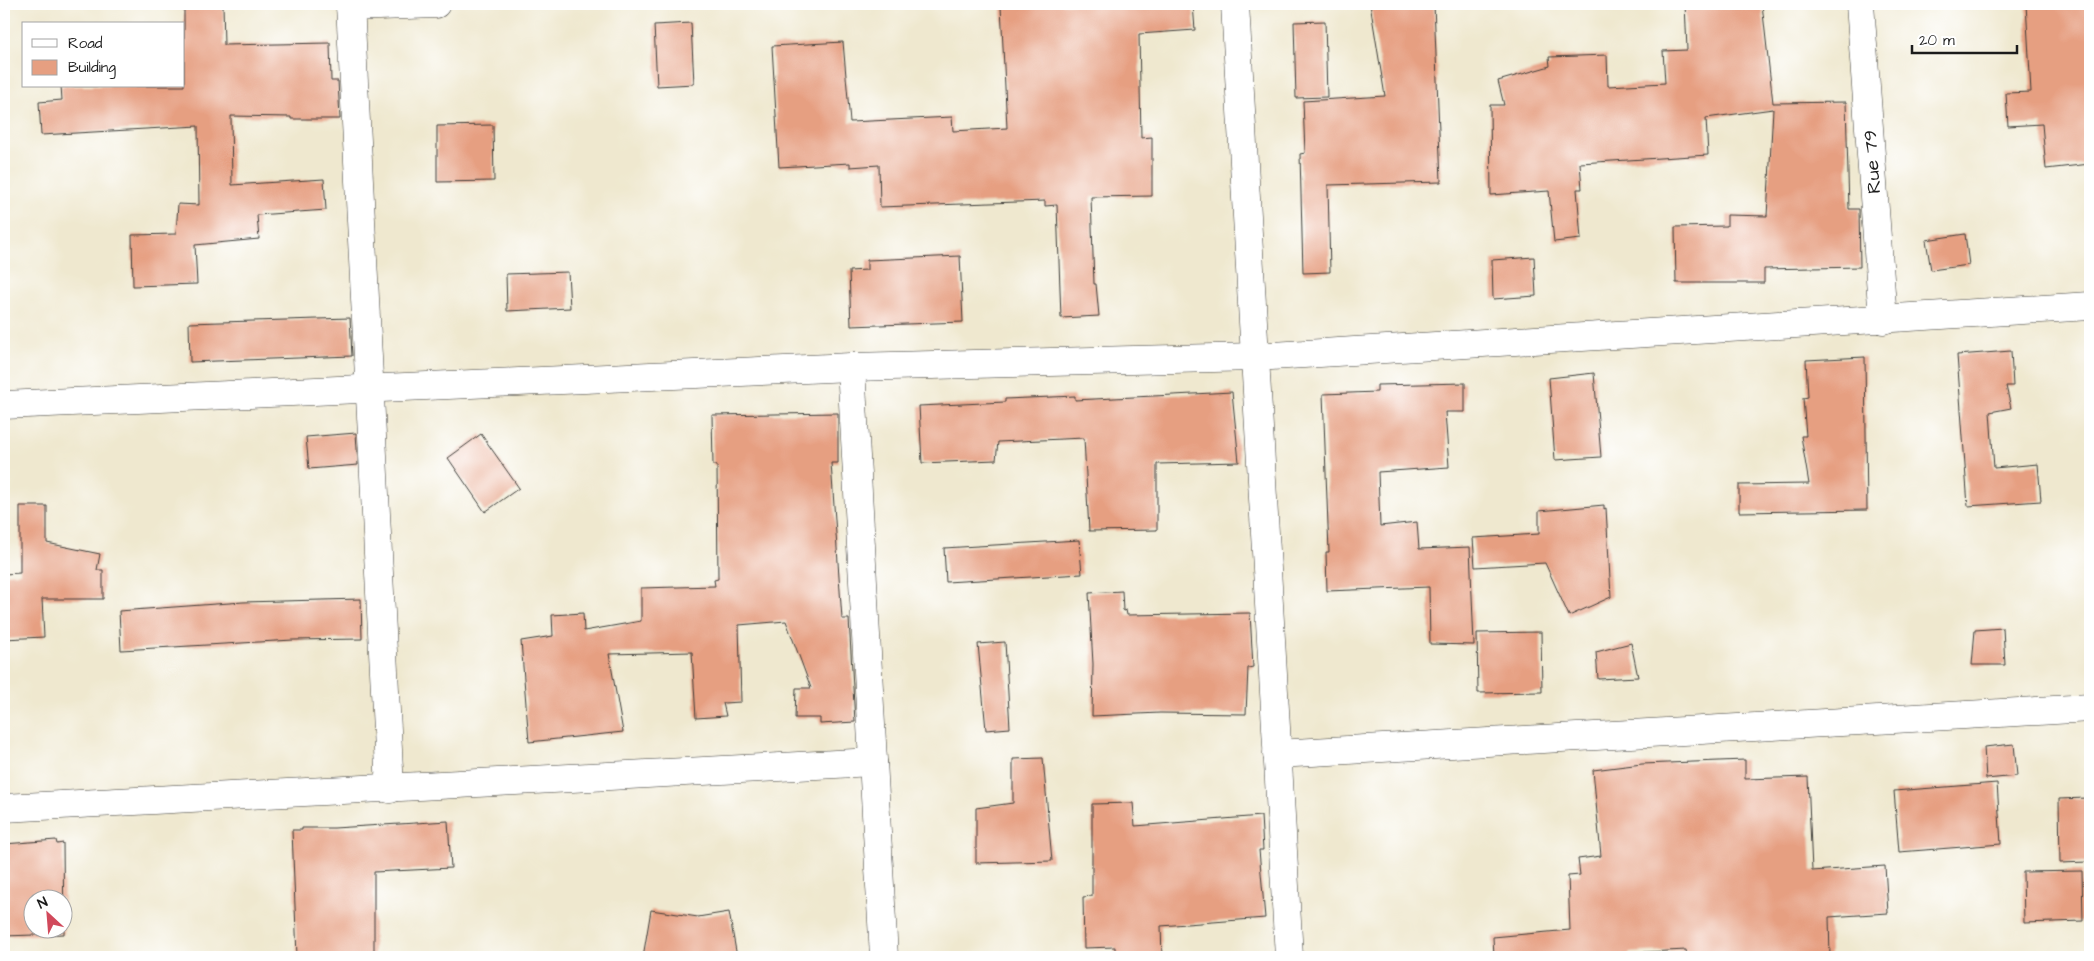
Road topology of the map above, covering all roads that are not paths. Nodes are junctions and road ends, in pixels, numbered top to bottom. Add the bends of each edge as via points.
1 (436, 4) edge
2 (1235, 4) edge
3 (1860, 4) edge
4 (350, 6) edge
5 (2090, 306) edge
6 (1882, 320) junction
7 (1255, 357) junction
8 (851, 367) junction
9 (370, 389) junction
10 (4, 405) edge
11 (2090, 708) edge
12 (1277, 754) junction
13 (873, 762) junction
14 (390, 788) junction
15 (4, 808) edge
16 (884, 957) edge
17 (1288, 957) edge

1 - 4 street
2 - 7 street
3 - 6 street, Rue 79
4 - 9 street
5 - 6 street
6 - 7 street
7 - 8 street
7 - 12 street
8 - 9 street
8 - 13 street
9 - 10 street
9 - 14 street
11 - 12 street
12 - 17 street
13 - 14 street
13 - 16 street
14 - 15 street

